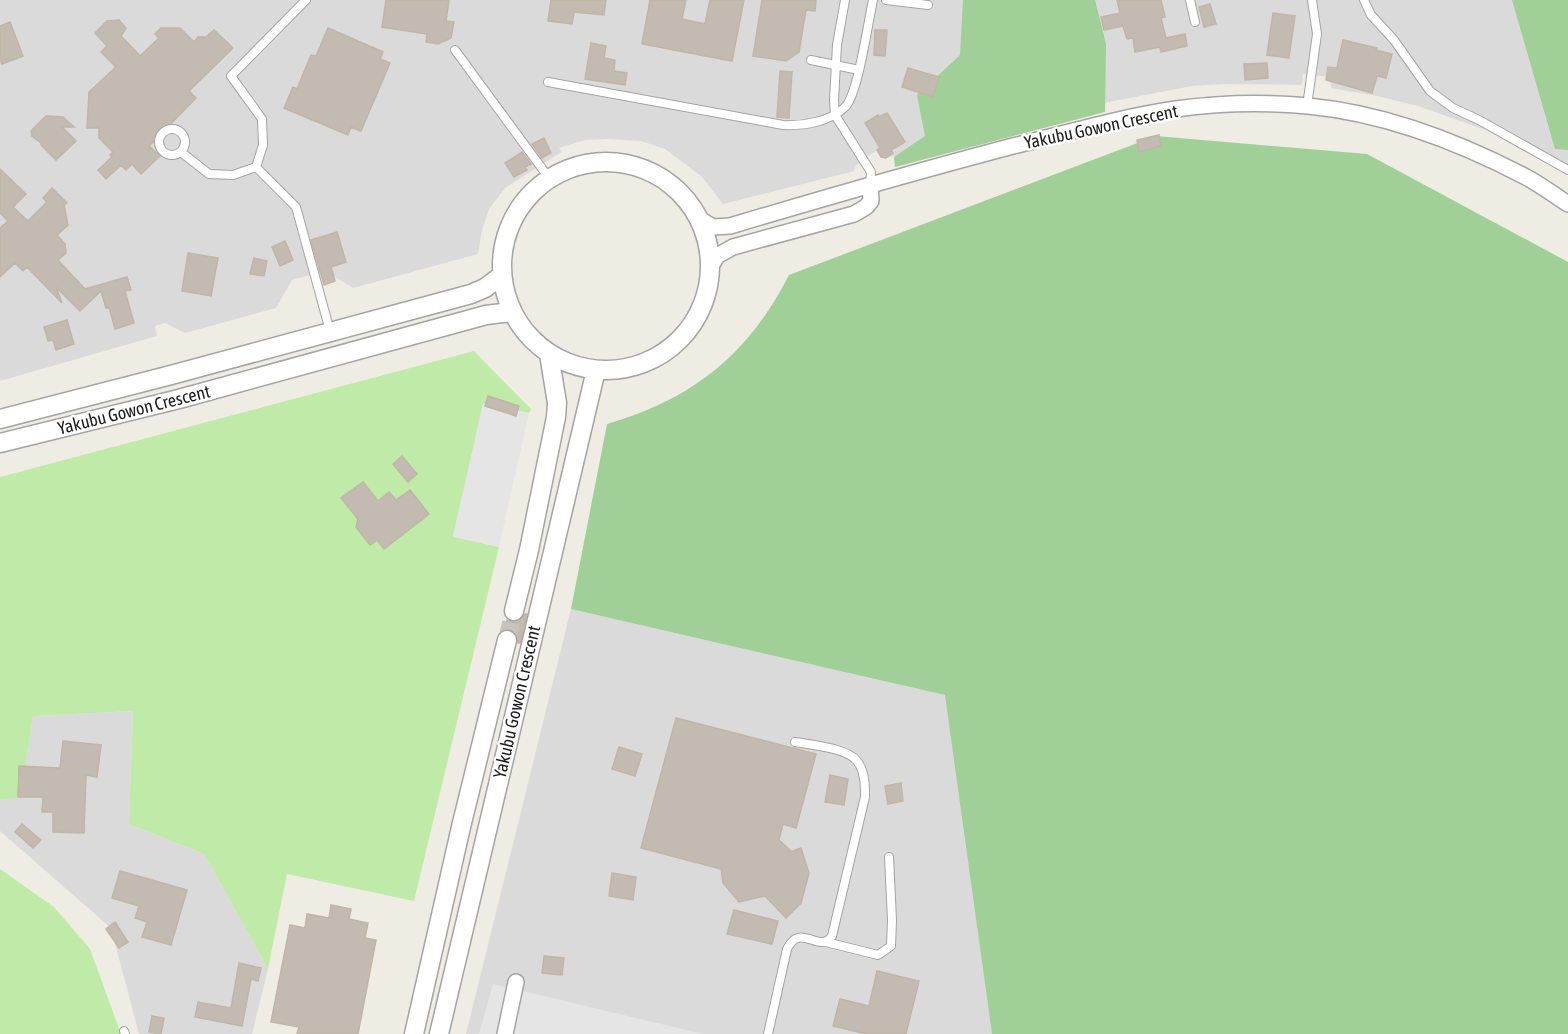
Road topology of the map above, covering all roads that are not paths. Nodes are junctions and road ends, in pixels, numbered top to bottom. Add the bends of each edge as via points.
1 (306, 0) edge
2 (845, 0) edge
3 (873, 0) edge
4 (886, 0) edge
5 (1190, 0) edge
6 (1312, 0) edge
7 (1364, 0) edge
8 (928, 5) dead end
9 (1195, 22) dead end
10 (455, 50) dead end
11 (811, 60) dead end
12 (836, 66) junction
13 (859, 70) junction
14 (548, 82) dead end
15 (1307, 106) junction
16 (835, 115) junction
17 (181, 152) dead end
18 (256, 167) junction
19 (1568, 170) edge
20 (549, 178) junction
21 (870, 185) junction
22 (1568, 204) edge
23 (701, 220) junction
24 (711, 266) junction
25 (501, 276) junction
26 (511, 312) junction
27 (330, 331) junction
28 (549, 354) junction
29 (596, 370) junction
30 (0, 419) edge
31 (0, 443) edge
32 (514, 611) tunnel mouth
33 (507, 640) tunnel mouth
34 (795, 742) dead end
35 (889, 857) dead end
36 (826, 942) junction
37 (516, 982) dead end
38 (414, 1034) edge
39 (439, 1034) edge
40 (505, 1034) edge
41 (768, 1034) edge

1 - 18 lane via 231,75 262,119 263,146
2 - 12 lane
3 - 13 lane
4 - 8 lane
5 - 9 lane
6 - 15 lane via 1317,34
7 - 19 lane via 1371,15 1430,91 1453,108
10 - 20 lane
11 - 12 lane
12 - 13 lane
12 - 16 lane
13 - 16 lane via 847,106
14 - 16 lane via 783,125
15 - 21 street, Yakubu Gowon Crescent via 1240,104 1178,109 1109,122
15 - 22 street, Yakubu Gowon Crescent via 1380,120 1449,142 1527,178
16 - 21 lane via 872,172
17 - 18 lane via 209,174 233,175
18 - 27 lane via 296,207
20 - 23 street via 582,164 617,162 651,171 680,191
20 - 25 street via 527,196 512,220 503,247
21 - 23 street, Yakubu Gowon Crescent via 730,226 713,227
21 - 24 street via 871,201 854,214 733,247 717,256
23 - 24 street
24 - 29 street via 707,294 695,321 676,343 652,359 624,368
25 - 26 street
25 - 27 street, Yakubu Gowon Crescent via 471,294
26 - 28 street via 527,335
26 - 31 street, Yakubu Gowon Crescent via 486,315 179,399
27 - 30 street, Yakubu Gowon Crescent
28 - 29 street
28 - 32 street via 556,417
29 - 39 street, Yakubu Gowon Crescent
33 - 38 street
34 - 36 lane via 853,756 861,767 865,784 832,936
35 - 36 lane via 891,946 878,955
36 - 41 lane via 799,937 790,944
37 - 40 street

